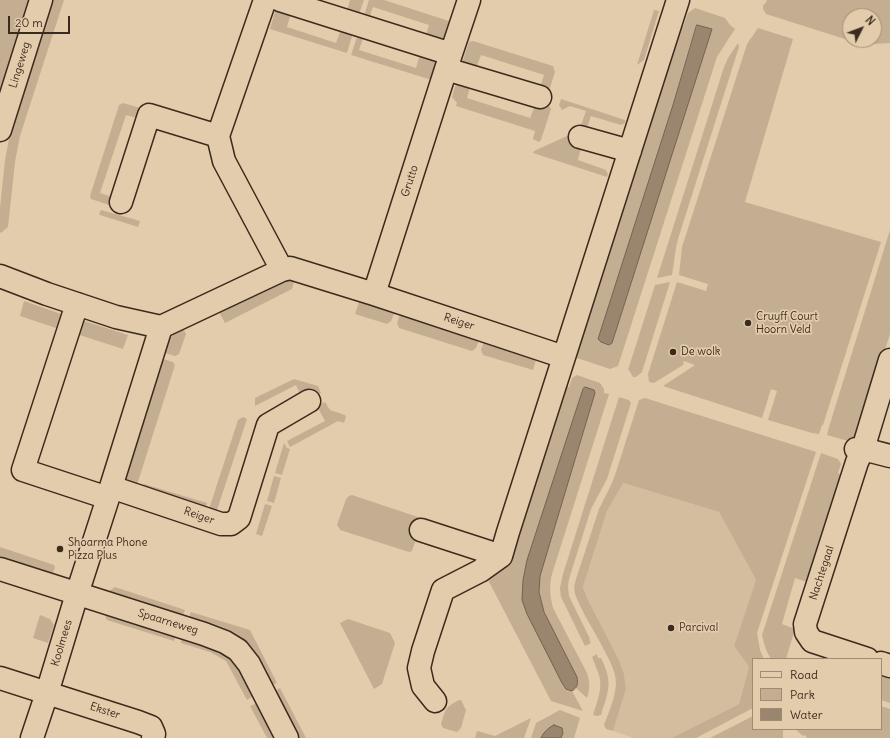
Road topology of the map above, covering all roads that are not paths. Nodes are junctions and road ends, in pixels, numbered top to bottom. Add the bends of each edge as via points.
1 (41, 0) edge
2 (265, 0) edge
3 (280, 0) edge
4 (469, 0) edge
5 (678, 0) edge
6 (449, 62) junction
7 (540, 97) dead end
8 (0, 130) edge
9 (218, 136) junction
10 (580, 137) dead end
11 (630, 151) junction
12 (121, 202) dead end
13 (282, 270) junction
14 (0, 276) edge
15 (374, 294) junction
16 (77, 304) junction
17 (161, 327) junction
18 (564, 357) junction
19 (890, 360) edge
20 (309, 400) dead end
21 (859, 449) junction
22 (890, 456) edge
23 (110, 492) junction
24 (421, 530) dead end
25 (501, 556) junction
26 (0, 569) edge
27 (77, 594) junction
28 (864, 658) edge
29 (0, 678) edge
30 (47, 693) junction
31 (435, 701) dead end
32 (32, 738) edge
33 (153, 738) edge
34 (287, 738) edge

1 - 8 street, Lingeweg
2 - 9 street
3 - 6 street
4 - 6 street, Grutto
5 - 11 street
6 - 7 street
6 - 15 street, Grutto
9 - 12 street via 149,115
9 - 13 street via 224,161
10 - 11 street
11 - 18 street
13 - 15 street, Reiger via 290,268
13 - 17 street, Reiger
14 - 16 street
15 - 18 street, Reiger
16 - 17 street via 116,317
16 - 23 street, Reiger via 23,470
17 - 23 street
18 - 25 street
19 - 21 street, Nachtegaal
20 - 23 street, Reiger via 268,425 239,518 231,524 221,524
21 - 22 street
21 - 28 street, Nachtegaal via 805,624 812,642
23 - 27 street
24 - 25 street
25 - 31 street via 443,590 419,668 423,686
26 - 27 street, Spaarneweg
27 - 30 street, Koolmees
27 - 34 street, Spaarneweg via 204,634 238,650 249,664
29 - 30 street
30 - 32 street, Koolmees
30 - 33 street, Ekster via 151,727

